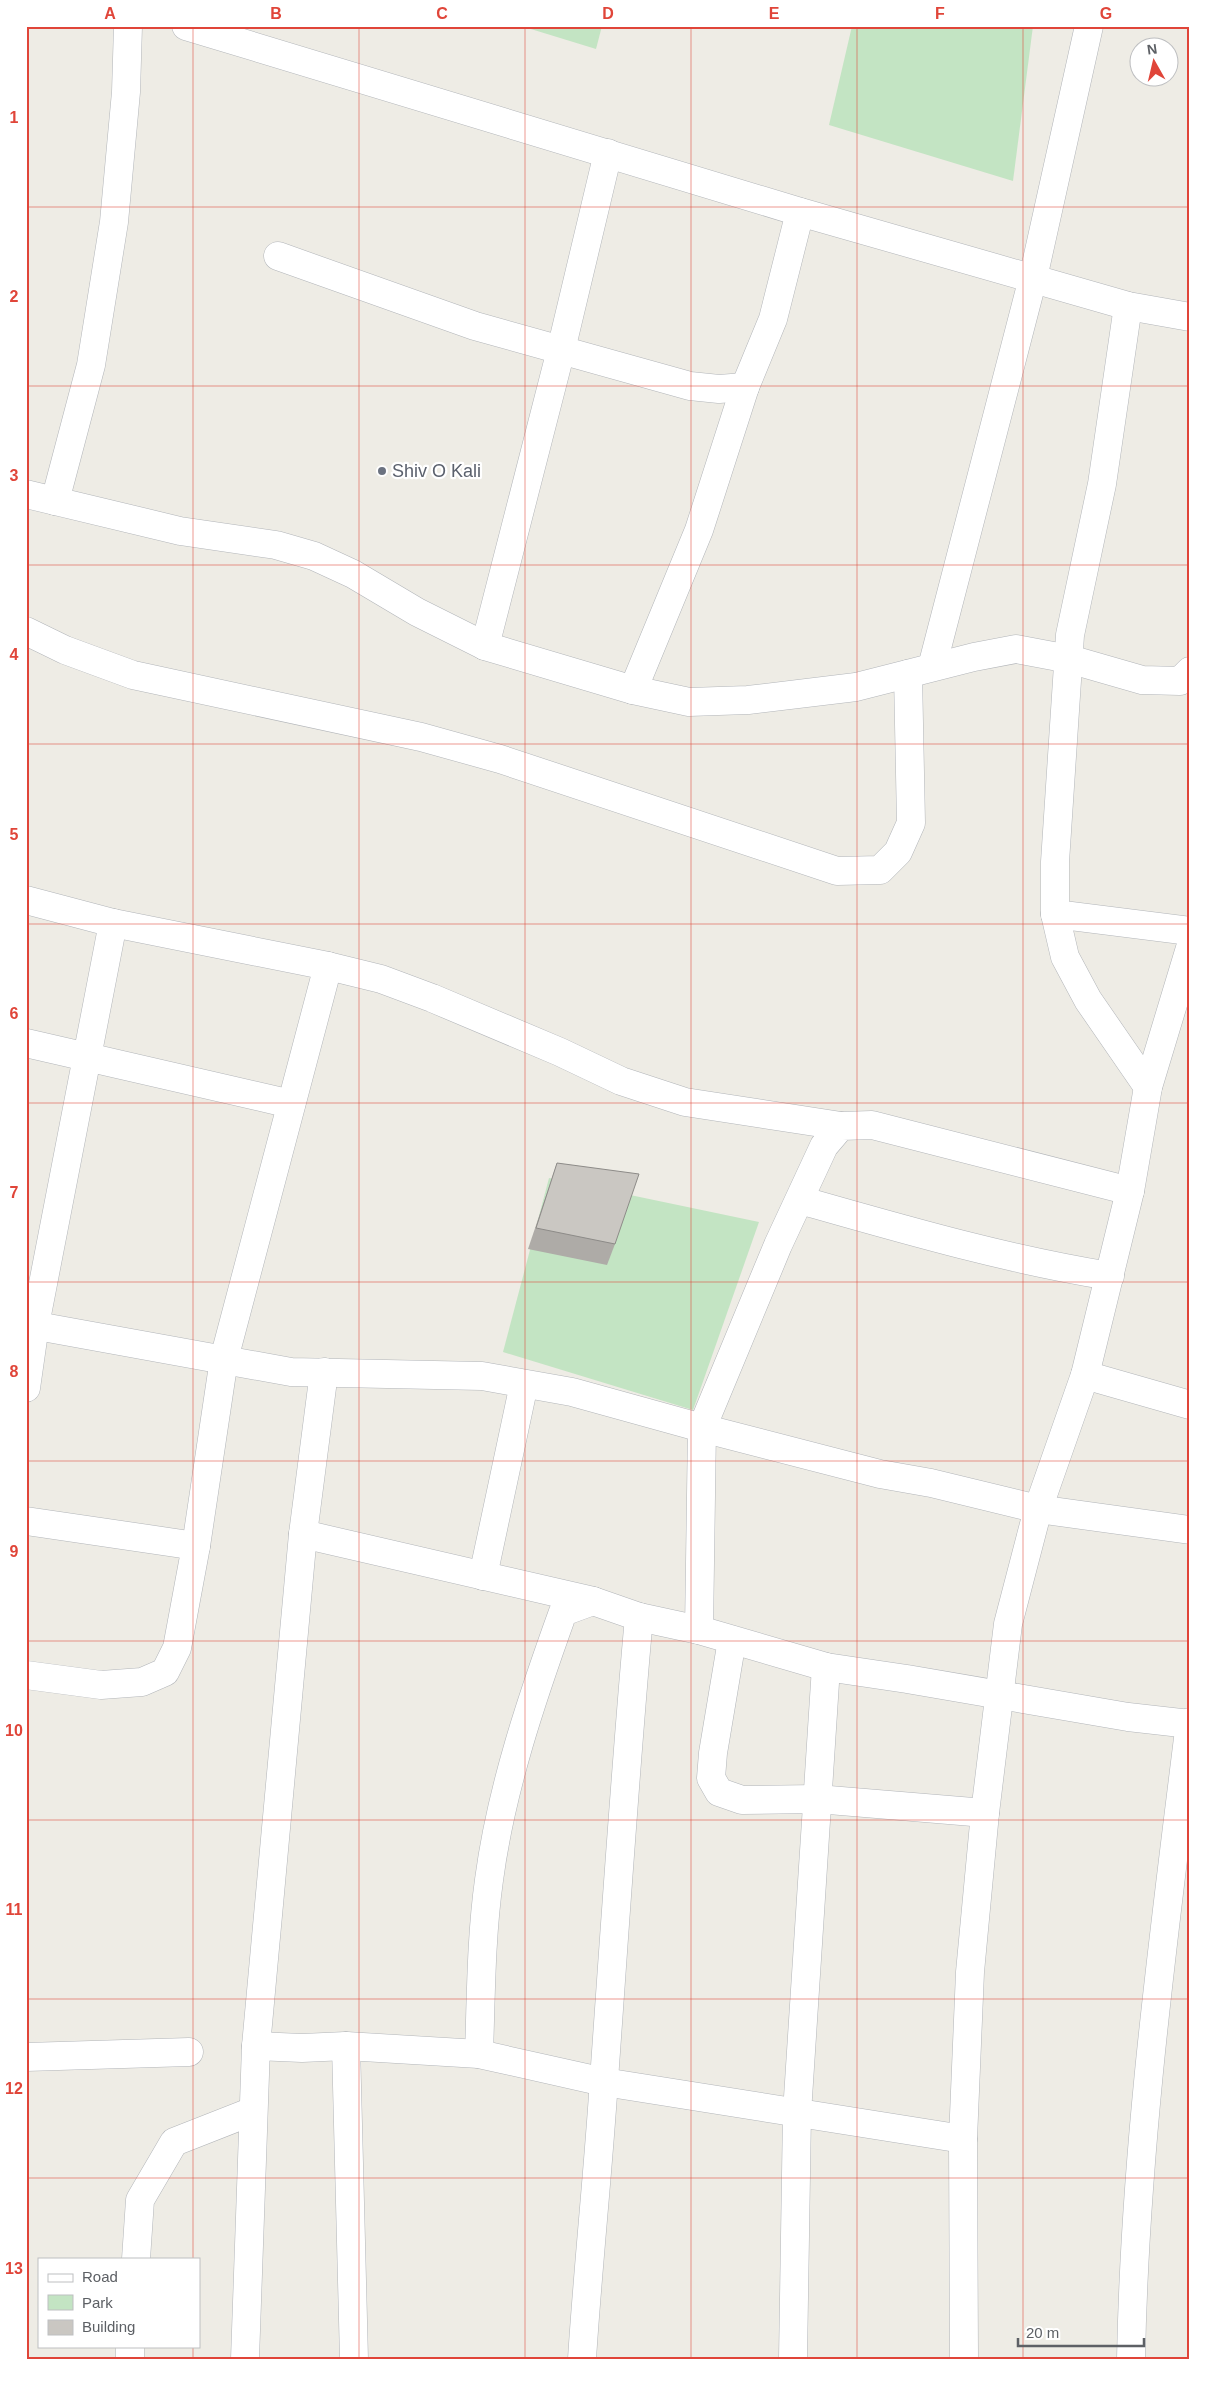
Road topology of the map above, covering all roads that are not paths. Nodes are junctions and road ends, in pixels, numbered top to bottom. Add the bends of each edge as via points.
1 (128, 26) edge
2 (186, 26) edge
3 (1089, 26) edge
4 (608, 153) junction
5 (800, 212) junction
6 (278, 256) dead end
7 (1033, 278) junction
8 (1128, 306) junction
9 (1190, 317) edge
10 (561, 350) junction
11 (746, 387) junction
12 (26, 494) edge
13 (55, 501) junction
14 (26, 631) edge
15 (485, 646) junction
16 (1069, 659) junction
17 (920, 671) junction
18 (1186, 678) edge
19 (633, 690) junction
20 (26, 900) edge
21 (1055, 914) junction
22 (113, 923) junction
23 (1190, 931) edge
24 (1190, 948) edge
25 (328, 966) junction
26 (26, 1043) edge
27 (87, 1057) junction
28 (1148, 1087) junction
29 (291, 1104) junction
30 (842, 1126) junction
31 (1130, 1191) junction
32 (800, 1200) junction
33 (1110, 1276) junction
34 (31, 1324) edge
35 (224, 1359) junction
36 (324, 1372) junction
37 (1086, 1375) junction
38 (524, 1384) junction
39 (26, 1388) edge
40 (1190, 1405) edge
41 (702, 1428) junction
42 (1038, 1510) junction
43 (26, 1521) edge
44 (1190, 1530) edge
45 (303, 1534) junction
46 (196, 1546) junction
47 (484, 1576) junction
48 (593, 1602) junction
49 (639, 1617) junction
50 (699, 1630) junction
51 (732, 1640) junction
52 (826, 1667) junction
53 (26, 1675) edge
54 (999, 1696) junction
55 (1190, 1723) edge
56 (818, 1799) junction
57 (985, 1814) junction
58 (256, 2046) junction
59 (346, 2046) junction
60 (189, 2052) dead end
61 (479, 2054) junction
62 (26, 2056) edge
63 (604, 2082) junction
64 (253, 2112) junction
65 (797, 2113) junction
66 (963, 2139) junction
67 (136, 2258) edge
68 (246, 2359) edge
69 (354, 2359) edge
70 (582, 2359) edge
71 (793, 2359) edge
72 (964, 2359) edge
73 (1131, 2359) edge

1 - 13 street via 126,92 114,222 90,365
2 - 4 street
3 - 7 street
4 - 5 street
4 - 10 street
5 - 7 street
5 - 11 street via 772,318
6 - 10 street via 475,326
7 - 8 street
7 - 17 street
8 - 9 street
8 - 16 street via 1113,419 1079,585
10 - 11 street via 690,386 719,390
10 - 15 street
11 - 19 street via 699,530
12 - 13 street
13 - 15 street via 180,531 276,546 314,556
14 - 17 street via 65,650 133,675 421,737 492,757 837,871 880,870 898,852 912,822
15 - 19 street
16 - 17 street via 1016,649
16 - 18 street via 1142,680
16 - 21 street via 1055,862
17 - 19 street via 856,687 748,700 689,702
20 - 22 street
21 - 23 street
21 - 28 street via 1065,957 1088,1000
22 - 25 street
22 - 27 street
24 - 28 street
25 - 29 street
25 - 30 street via 432,998 621,1081 686,1102
26 - 27 street
27 - 29 street
27 - 34 street
28 - 31 street
29 - 35 street
30 - 31 street via 872,1125
30 - 32 street via 824,1146
31 - 33 street
32 - 33 street via 937,1239
32 - 41 street
33 - 37 street
34 - 35 street
34 - 39 street
35 - 36 street via 291,1372
35 - 46 street
36 - 38 street via 482,1376
36 - 45 street
37 - 40 street
37 - 42 street
38 - 41 street via 572,1392
38 - 47 street
41 - 42 street
41 - 50 street
42 - 44 street
42 - 54 street via 1008,1624
43 - 46 street
45 - 47 street
45 - 58 street
46 - 53 street via 177,1648 165,1672 142,1682 101,1686
47 - 48 street
48 - 49 street
48 - 61 street via 563,1612 528,1712 503,1809 489,1879
49 - 50 street
49 - 63 street via 615,1902
50 - 51 street
51 - 52 street
51 - 56 street via 711,1778 720,1792 742,1800
52 - 54 street
52 - 56 street
54 - 55 street via 1128,1717
54 - 57 street
55 - 73 street via 1141,2143
56 - 57 street
56 - 65 street
57 - 66 street via 970,1972
58 - 59 street
58 - 64 street
59 - 61 street
59 - 69 street
60 - 62 street
61 - 63 street
63 - 65 street
63 - 70 street
64 - 67 street via 174,2142 140,2200
64 - 68 street
65 - 66 street
65 - 71 street
66 - 72 street

